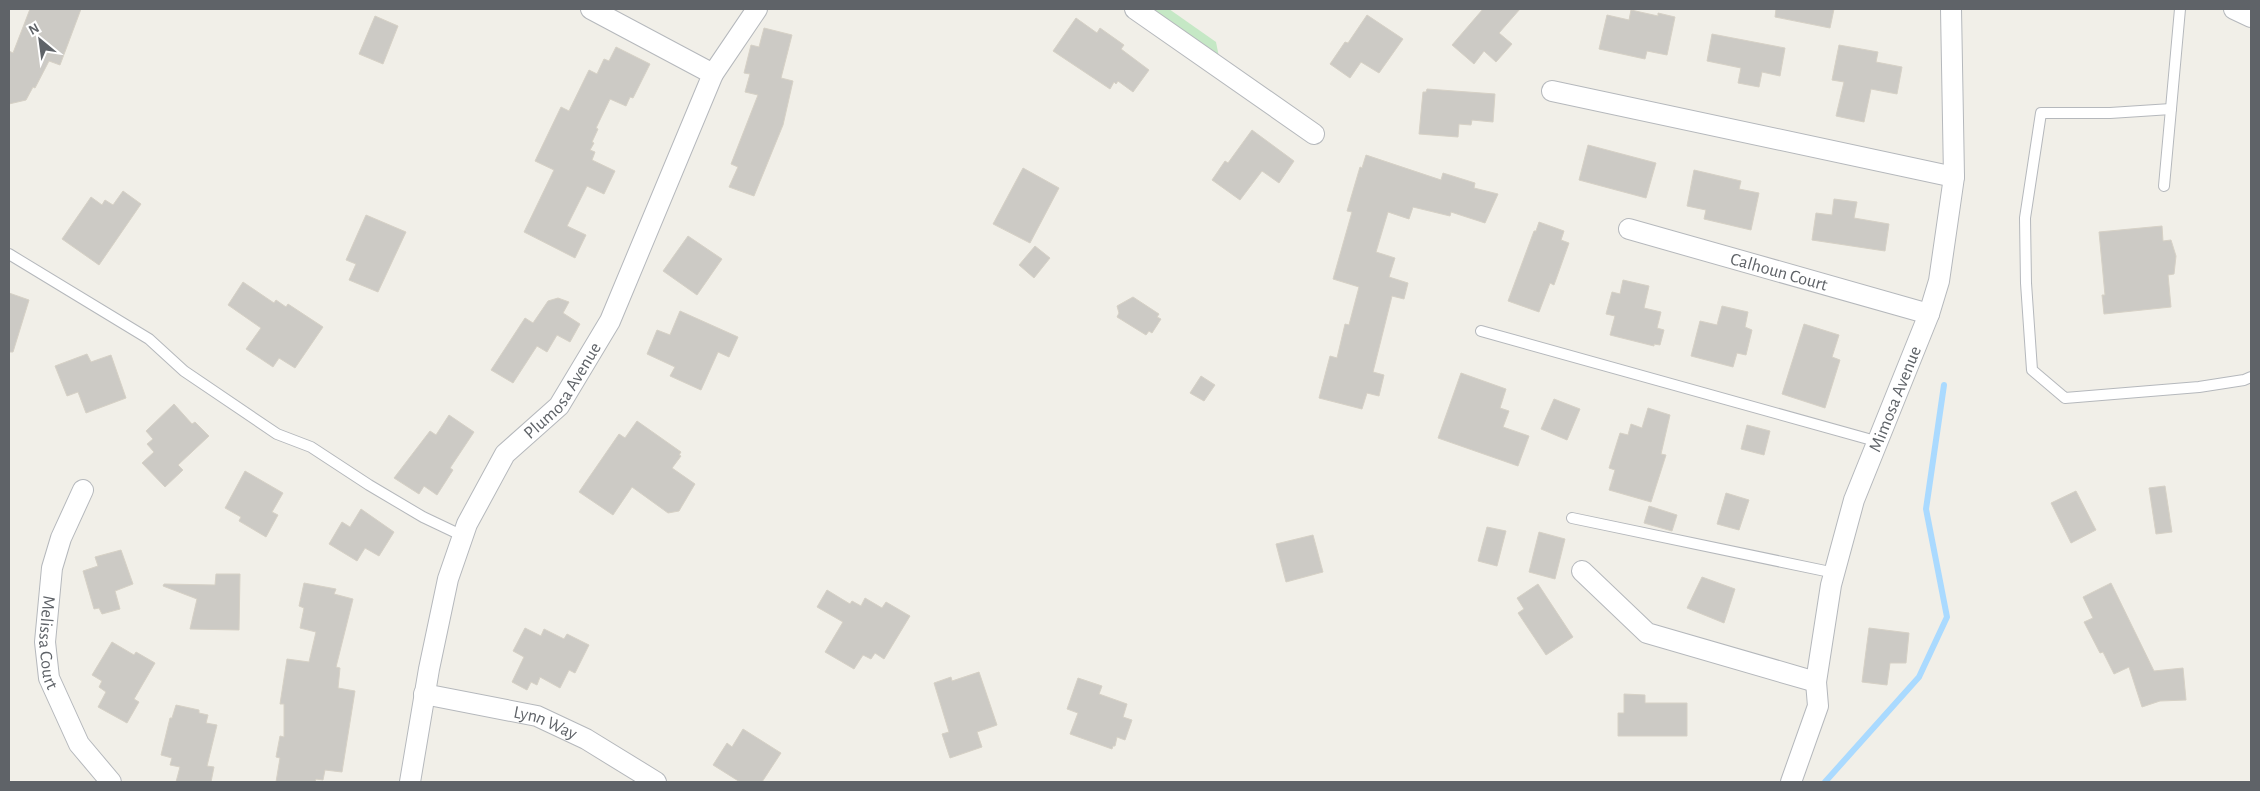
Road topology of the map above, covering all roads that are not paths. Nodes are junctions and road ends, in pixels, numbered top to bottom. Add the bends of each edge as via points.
1 (592, 9) edge
2 (757, 9) edge
3 (1135, 9) edge
4 (1951, 9) edge
5 (2180, 9) edge
6 (2234, 9) edge
7 (2251, 17) edge
8 (713, 74) junction
9 (1552, 91) dead end
10 (2171, 109) junction
11 (1314, 134) dead end
12 (1954, 177) junction
13 (2164, 186) dead end
14 (1629, 229) dead end
15 (9, 254) edge
16 (1929, 314) junction
17 (1481, 331) dead end
18 (2251, 376) edge
19 (1879, 442) junction
20 (83, 490) dead end
21 (1572, 518) dead end
22 (463, 536) junction
23 (1582, 571) dead end
24 (1835, 573) junction
25 (1816, 682) junction
26 (424, 694) junction
27 (111, 782) edge
28 (410, 782) edge
29 (656, 782) edge
30 (1791, 782) edge

1 - 8 street
2 - 8 street, Plumosa Avenue
3 - 11 street
4 - 12 street, Mimosa Avenue
5 - 10 lane
6 - 7 street
8 - 22 street, Plumosa Avenue via 610,320 559,406 505,454
9 - 12 street
10 - 13 lane
10 - 18 lane via 2041,113 2025,218 2032,370 2065,398 2199,388
12 - 16 street, Mimosa Avenue via 1939,281
14 - 16 street, Calhoun Court
15 - 22 lane via 149,340 184,371 277,434 311,447 369,486
16 - 19 street, Mimosa Avenue
17 - 19 lane
19 - 24 street, Mimosa Avenue via 1854,500
20 - 27 street, Melissa Court via 61,538 52,568 46,642 49,678 79,744
21 - 24 lane
22 - 26 street, Plumosa Avenue via 448,579
23 - 25 street via 1647,633
24 - 25 street, Mimosa Avenue
25 - 30 street, Mimosa Avenue via 1818,706
26 - 28 street, Plumosa Avenue
26 - 29 street, Lynn Way via 537,716 586,739

